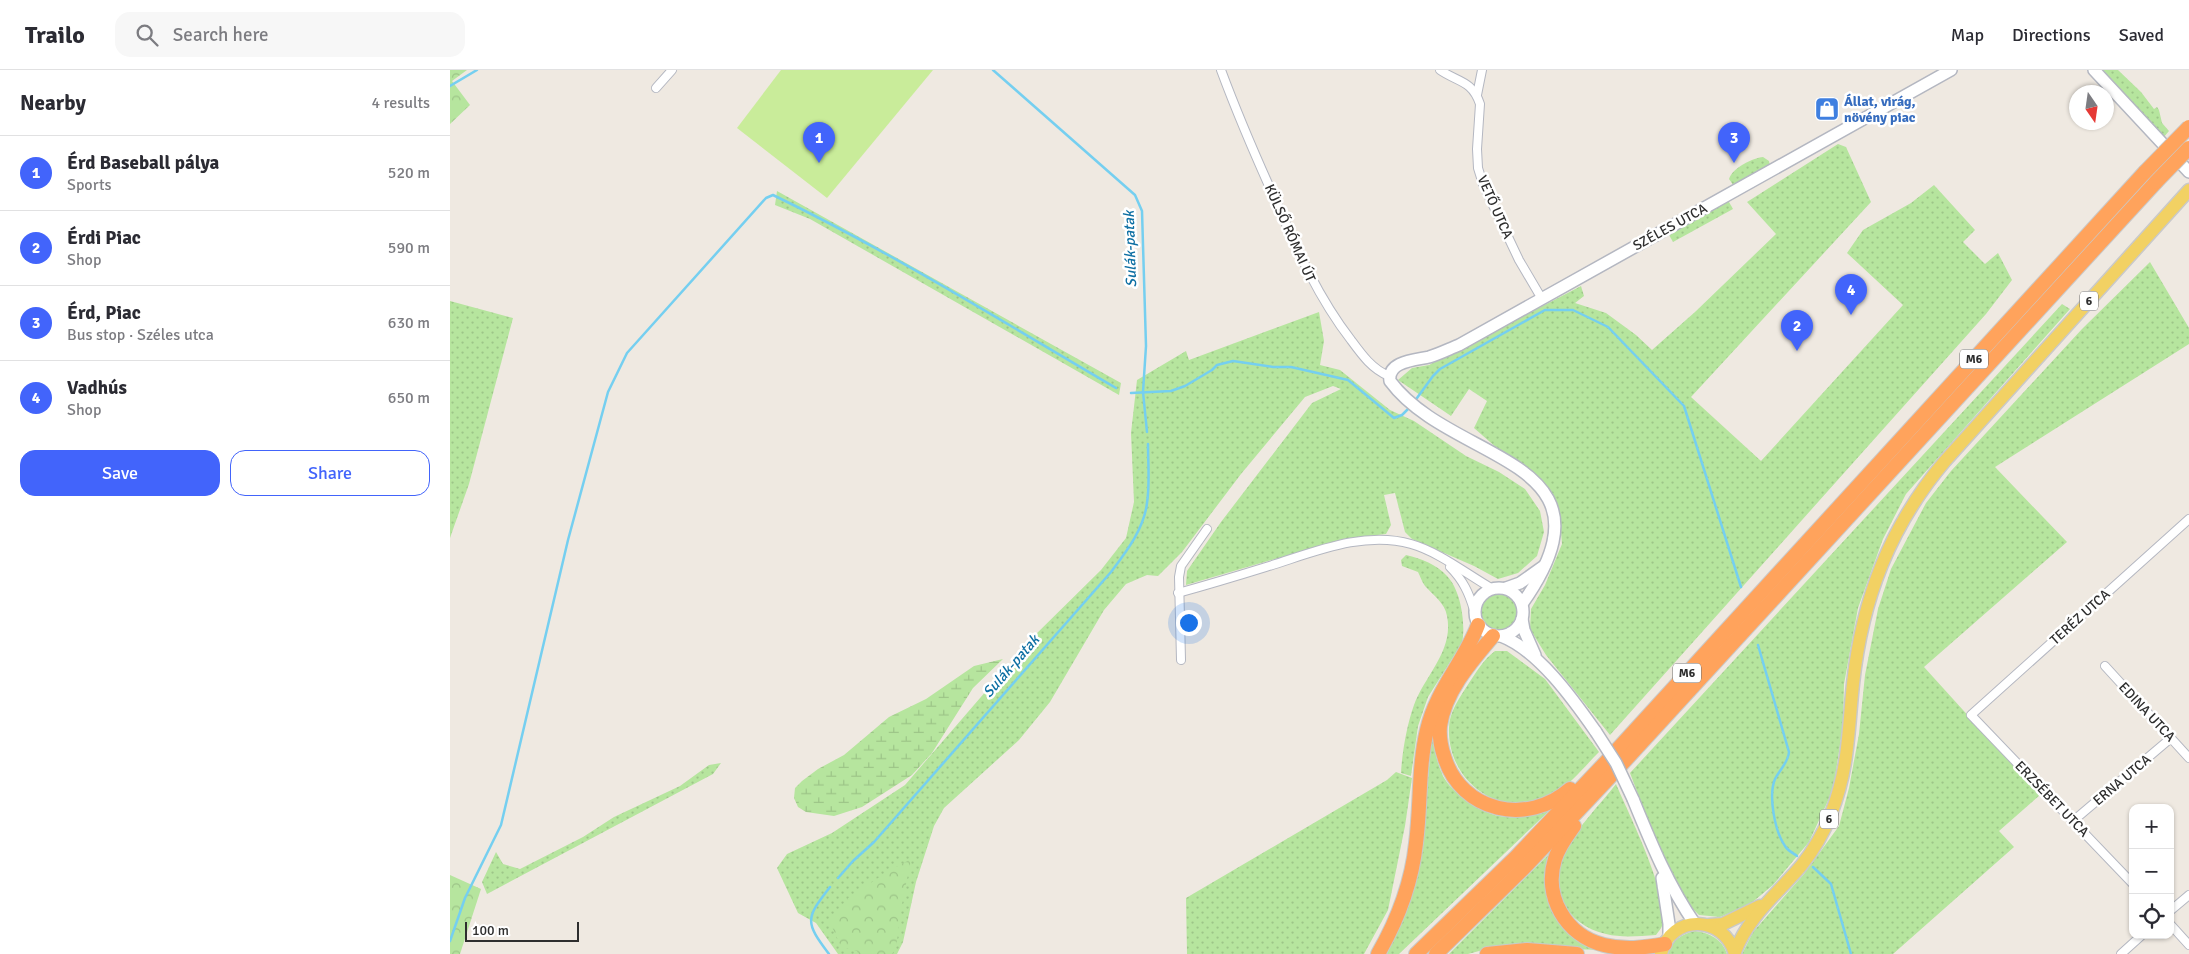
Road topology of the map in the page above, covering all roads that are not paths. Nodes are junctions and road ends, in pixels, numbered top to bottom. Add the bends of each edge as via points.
1 (672, 70) edge
2 (1221, 70) edge
3 (1440, 70) edge
4 (1482, 70) edge
5 (1951, 70) edge
6 (2094, 70) edge
7 (656, 88) dead end
8 (1477, 95) junction
9 (2189, 127) edge
10 (2189, 148) edge
11 (2189, 172) edge
12 (2189, 190) edge
13 (1542, 298) junction
14 (1389, 376) junction
15 (2189, 519) edge
16 (1208, 529) dead end
17 (1443, 560) junction
18 (1545, 565) junction
19 (1491, 588) junction
20 (1506, 588) junction
21 (1178, 593) junction
22 (1522, 604) junction
23 (1474, 610) junction
24 (1522, 619) junction
25 (1478, 625) junction
26 (1497, 636) junction
27 (1537, 659) junction
28 (1181, 660) dead end
29 (2104, 666) dead end
30 (1971, 715) joint
31 (2171, 738) junction
32 (2189, 758) edge
33 (1605, 762) junction
34 (1610, 778) junction
35 (2073, 821) junction
36 (1657, 859) junction
37 (2129, 880) edge
38 (2189, 894) edge
39 (1766, 902) junction
40 (2174, 907) edge
41 (1702, 925) junction
42 (2174, 928) edge
43 (2138, 939) edge
44 (1665, 945) edge
45 (2189, 945) edge
46 (1735, 953) edge
47 (1378, 954) edge
48 (1416, 954) edge
49 (1436, 954) edge
50 (1487, 954) edge
51 (1578, 954) edge
52 (2121, 954) edge

1 - 7 street
2 - 14 street, KÜLSŐ RÓMAI ÚT via 1308,275 1358,349 1374,368
3 - 8 street via 1463,81
4 - 8 street, VETŐ UTCA
5 - 13 street, SZÉLES UTCA
6 - 11 street
8 - 13 street, VETŐ UTCA via 1480,104 1478,168 1483,184 1519,260
9 - 33 highway, M6, bridge
10 - 34 highway, M6, bridge
12 - 39 main road, 6 via 1913,502 1888,550 1867,606 1853,683 1846,766 1836,801 1810,854
13 - 14 street, SZÉLES UTCA via 1459,345 1398,365
14 - 18 street via 1394,387 1425,413 1514,464 1541,487 1552,508 1555,528 1551,553
15 - 30 street, TERÉZ UTCA
16 - 21 street via 1182,566
17 - 19 street
17 - 21 street via 1397,541 1355,542
17 - 23 street via 1465,585
18 - 20 street via 1520,583
18 - 22 street
19 - 20 street
19 - 23 street via 1479,597
20 - 22 street
21 - 28 street
22 - 24 street
23 - 25 street
24 - 26 street via 1514,631
24 - 27 street
25 - 26 street via 1487,634
25 - 47 highway via 1430,717 1422,761 1412,867 1399,909
26 - 27 street via 1512,640
26 - 33 highway via 1478,653 1450,694 1442,718 1443,753 1460,786 1492,806 1505,810 1526,809 1556,800 1584,775
27 - 36 street, bridge via 1596,732 1616,764
29 - 31 street, EDINA UTCA
30 - 35 street, ERZSÉBET UTCA
31 - 32 street, EDINA UTCA
31 - 35 street, ERNA UTCA
33 - 48 highway, M6 via 1516,857
34 - 44 highway via 1558,851 1552,874 1554,899 1571,927 1591,941 1629,949
34 - 49 highway, M6
35 - 37 street, ERZSÉBET UTCA
36 - 41 street via 1675,892
36 - 44 street via 1670,924
38 - 40 street
39 - 41 main road, 6 via 1723,924
39 - 46 main road, 6 via 1744,929
41 - 44 main road, 6 via 1681,928
41 - 46 main road, 6 via 1725,935
42 - 45 street
43 - 52 street
50 - 51 highway via 1527,950

